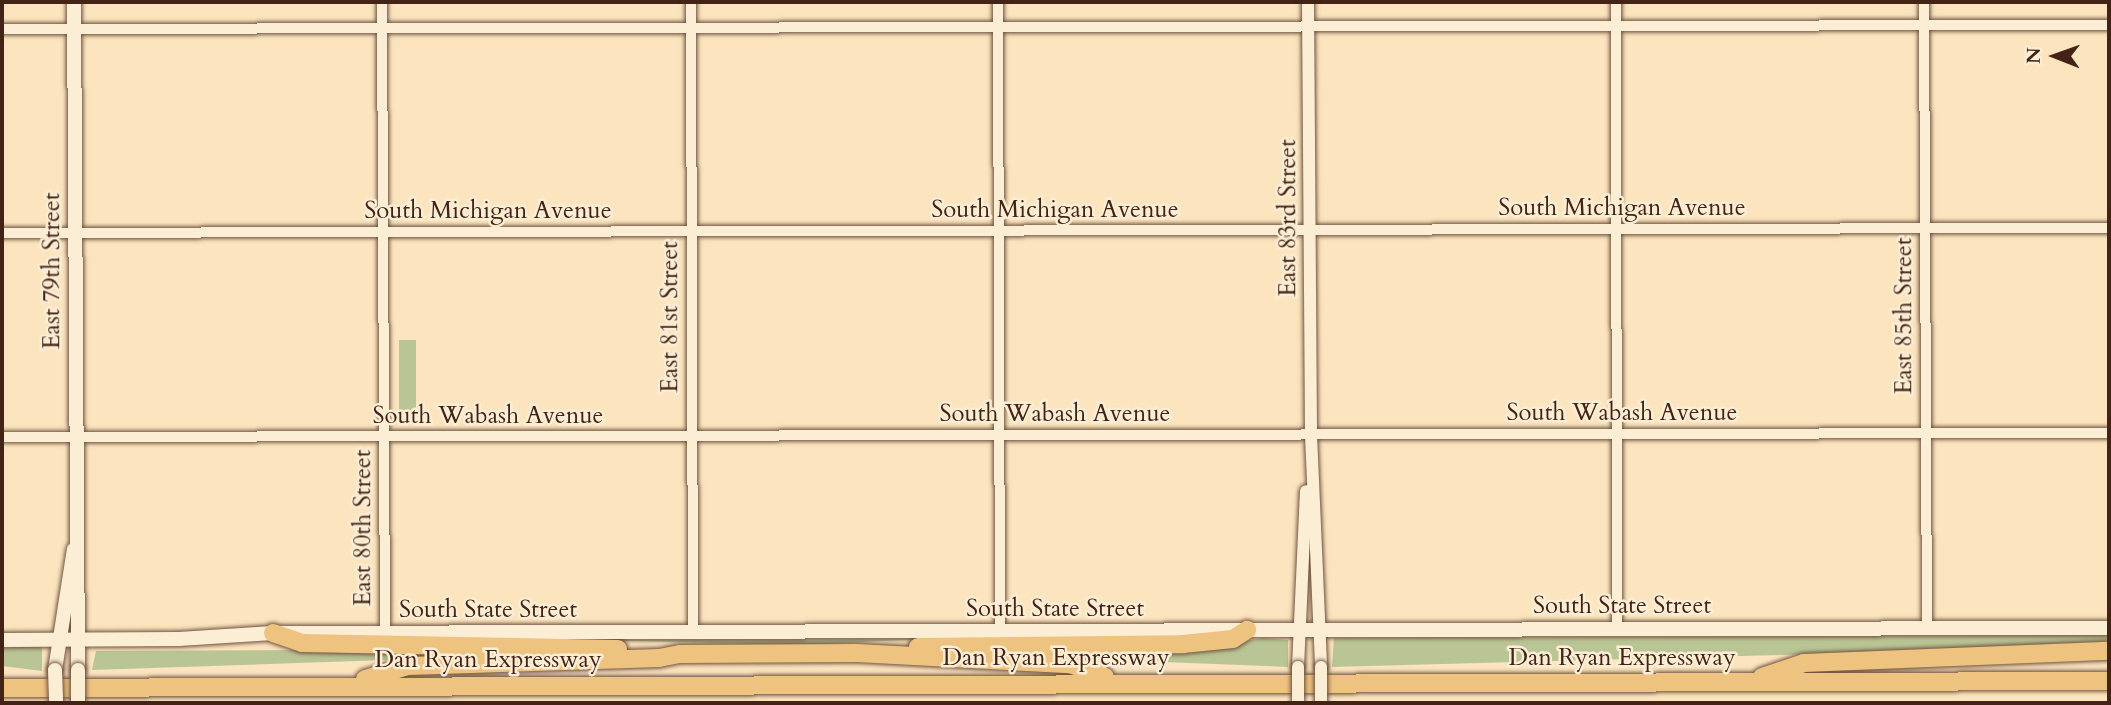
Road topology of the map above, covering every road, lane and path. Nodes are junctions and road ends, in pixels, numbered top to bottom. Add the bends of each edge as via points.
1 (74, 2) edge
2 (382, 2) edge
3 (691, 2) edge
4 (998, 2) edge
5 (1308, 2) edge
6 (1616, 2) edge
7 (1924, 2) edge
8 (2109, 25) edge
9 (1616, 26) junction
10 (1924, 26) junction
11 (1308, 27) junction
12 (998, 28) junction
13 (2, 29) edge
14 (74, 29) junction
15 (382, 29) junction
16 (691, 29) junction
17 (2109, 228) edge
18 (1616, 229) junction
19 (1925, 229) junction
20 (1310, 230) junction
21 (999, 231) junction
22 (383, 232) junction
23 (691, 232) junction
24 (2, 233) edge
25 (75, 233) junction
26 (1926, 433) junction
27 (2109, 433) edge
28 (1617, 434) junction
29 (999, 435) junction
30 (1311, 435) junction
31 (692, 436) junction
32 (2, 437) edge
33 (76, 437) junction
34 (384, 437) junction
35 (76, 541) junction
36 (2109, 628) edge
37 (1617, 629) junction
38 (1927, 629) junction
39 (1247, 630) junction
40 (1298, 630) junction
41 (1320, 630) junction
42 (693, 632) junction
43 (1000, 632) junction
44 (273, 633) junction
45 (385, 633) junction
46 (79, 639) junction
47 (2, 640) edge
48 (57, 640) junction
49 (2109, 651) edge
50 (857, 653) junction
51 (680, 654) junction
52 (2109, 681) edge
53 (1120, 682) junction
54 (1745, 683) junction
55 (345, 685) junction
56 (2, 688) edge
57 (56, 703) edge
58 (78, 703) edge
59 (1298, 703) edge
60 (1321, 703) edge

1 - 14 main road, East 79th Street
2 - 15 street, East 80th Street
3 - 16 street, East 81st Street
4 - 12 street
5 - 11 street, East 83rd Street
6 - 9 street
7 - 10 street, East 85th Street
8 - 10 street
9 - 10 street
9 - 11 street
9 - 18 street
10 - 19 street, East 85th Street
11 - 12 street
11 - 20 street, East 83rd Street
12 - 16 street
12 - 21 street
13 - 14 street
14 - 15 street
14 - 25 main road, East 79th Street
15 - 16 street
15 - 22 street, East 80th Street
16 - 23 street, East 81st Street
17 - 19 street, South Michigan Avenue
18 - 19 street, South Michigan Avenue
18 - 20 street, South Michigan Avenue
18 - 28 street
19 - 26 street, East 85th Street
20 - 21 street, South Michigan Avenue
20 - 30 street, East 83rd Street
21 - 23 street, South Michigan Avenue
21 - 29 street
22 - 23 street, South Michigan Avenue
22 - 25 street, South Michigan Avenue
22 - 34 street, East 80th Street
23 - 31 street, East 81st Street
24 - 25 street, South Michigan Avenue
25 - 33 main road, East 79th Street
26 - 27 street, South Wabash Avenue
26 - 28 street, South Wabash Avenue
26 - 38 street, East 85th Street
28 - 30 street, South Wabash Avenue
28 - 37 street
29 - 30 street, South Wabash Avenue
29 - 31 street, South Wabash Avenue
29 - 43 street
30 - 40 street, East 83rd Street
30 - 41 street, East 83rd Street
31 - 34 street, South Wabash Avenue
31 - 42 street, East 81st Street
32 - 33 street, South Wabash Avenue
33 - 34 street, South Wabash Avenue
33 - 35 main road, East 79th Street
34 - 45 street, East 80th Street
35 - 46 main road, East 79th Street
35 - 48 main road, East 79th Street
36 - 38 main road, South State Street
37 - 38 main road, South State Street
37 - 41 main road, South State Street
39 - 40 main road, South State Street
39 - 43 main road, South State Street
39 - 50 highway via 1233,639 1183,644 971,644
40 - 41 main road, South State Street
40 - 59 street, East 83rd Street, bridge
41 - 60 street, East 83rd Street, bridge
42 - 43 main road, South State Street
42 - 45 main road, South State Street
44 - 45 main road, South State Street
44 - 46 main road, South State Street
44 - 51 highway via 302,643 659,649
46 - 48 main road, South State Street
46 - 58 main road, East 79th Street, bridge
47 - 48 main road, South State Street
48 - 57 main road, East 79th Street, bridge
49 - 54 highway via 1804,663
50 - 51 highway
50 - 53 highway via 1070,664
51 - 55 highway via 408,666
52 - 54 highway, Dan Ryan Expressway
53 - 54 highway, Dan Ryan Expressway
53 - 55 highway, Dan Ryan Expressway
55 - 56 highway, Dan Ryan Expressway

